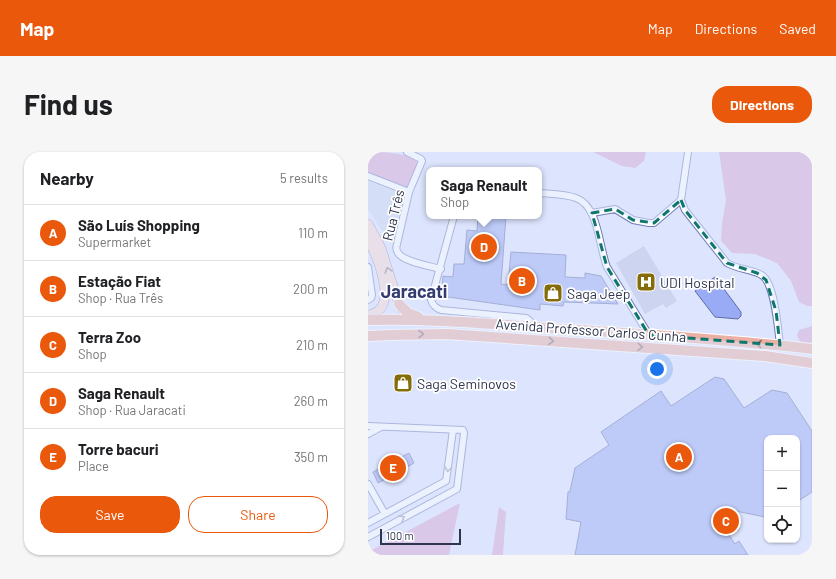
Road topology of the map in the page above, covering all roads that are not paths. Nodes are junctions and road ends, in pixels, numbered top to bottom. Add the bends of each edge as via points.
1 (407, 152) edge
2 (688, 152) edge
3 (368, 176) edge
4 (409, 192) junction
5 (542, 193) edge
6 (681, 200) junction
7 (592, 213) junction
8 (453, 219) edge
9 (368, 224) edge
10 (368, 239) edge
11 (368, 267) edge
12 (441, 269) junction
13 (370, 297) edge
14 (399, 304) junction
15 (368, 315) edge
16 (474, 318) junction
17 (407, 319) junction
18 (368, 320) edge
19 (426, 320) junction
20 (368, 331) edge
21 (649, 334) junction
22 (368, 336) edge
23 (780, 345) junction
24 (812, 349) edge
25 (812, 363) edge
26 (368, 426) edge
27 (382, 426) junction
28 (453, 430) junction
29 (368, 434) edge
30 (368, 484) edge
31 (385, 514) junction
32 (368, 523) edge
33 (368, 537) edge

1 - 4 street, Rua Três via 422,161
2 - 6 street
3 - 4 street
4 - 12 street, Rua Três via 397,251 407,260
5 - 7 street via 578,199 586,204
6 - 7 street via 654,223 633,220 615,209
6 - 23 street via 684,210 727,263 757,273 766,280 775,306
7 - 21 street via 607,267
8 - 12 street
14 -> 9 main road via 381,248
10 - 15 main road via 382,274 385,298 384,305 379,311
11 - 13 street
12 - 16 street via 432,304 440,310
14 - 17 main road
14 - 19 main road via 408,313
16 - 19 main road, Avenida Professor Carlos Cunha
16 - 21 main road, Avenida Professor Carlos Cunha via 531,326
17 - 18 main road, Avenida Professor Carlos Cunha
17 - 19 main road, Avenida Professor Carlos Cunha
17 - 20 main road via 407,326 401,329
23 -> 21 main road, Avenida Professor Carlos Cunha
22 -> 25 main road, Avenida Professor Carlos Cunha via 447,334 765,356
23 - 24 main road, Avenida Professor Carlos Cunha
26 - 27 street
27 - 28 street
27 - 29 street
28 -> 31 street via 446,481
33 -> 28 street via 457,489 464,433 462,430
30 - 31 street
31 - 32 street

